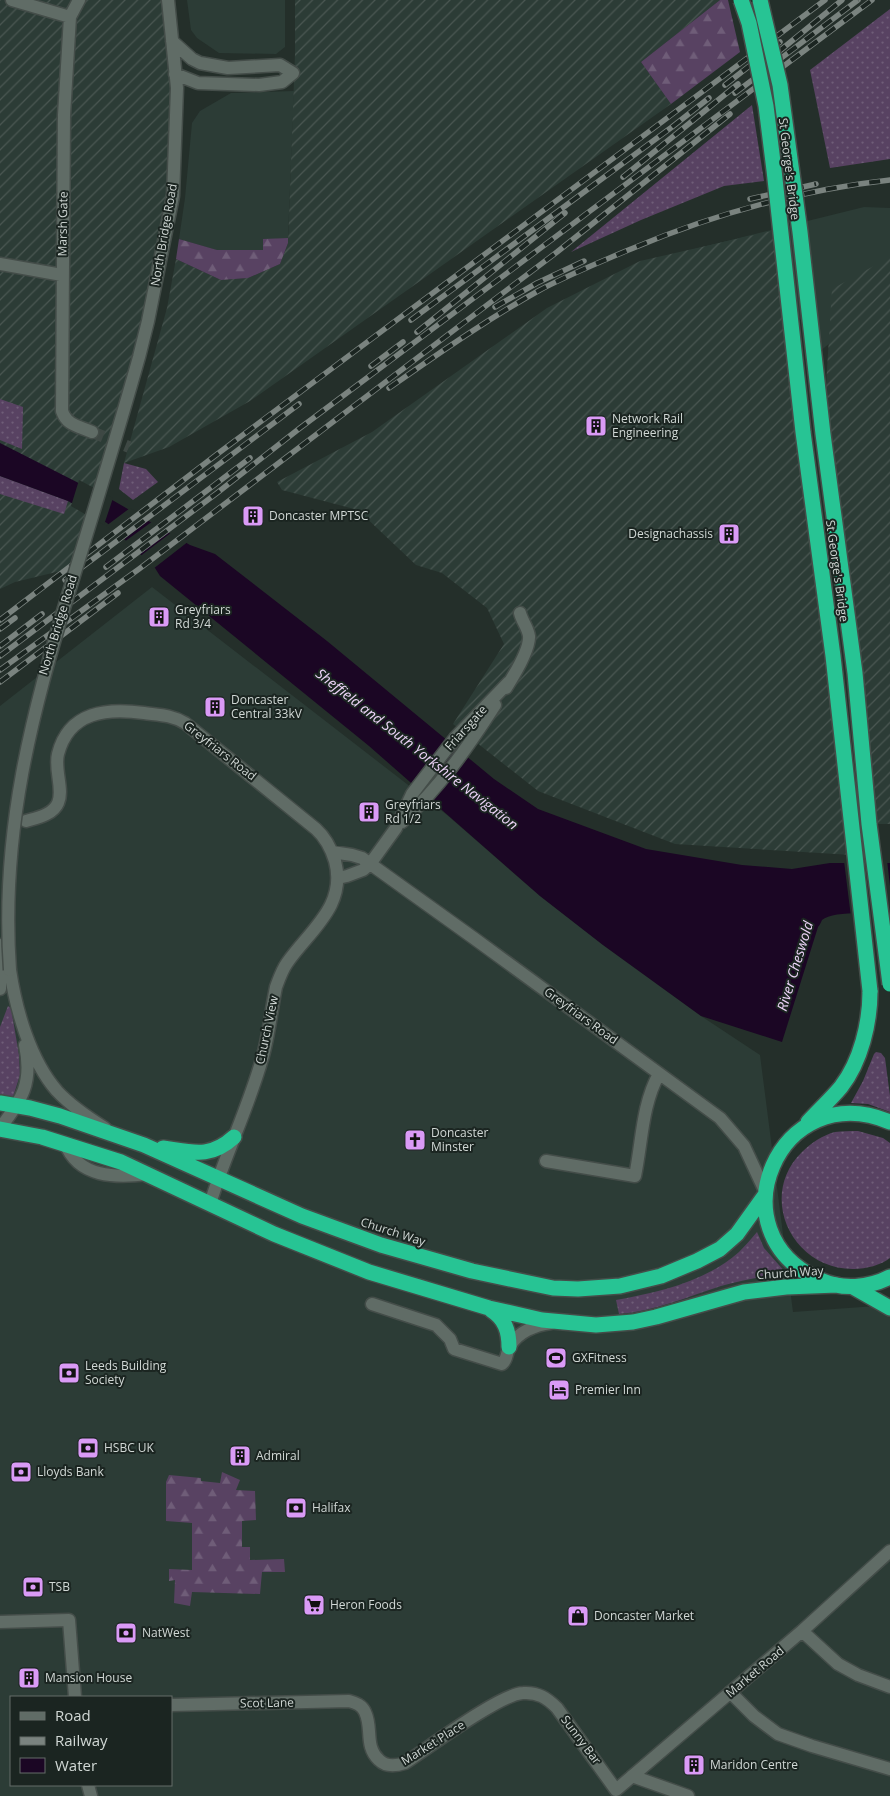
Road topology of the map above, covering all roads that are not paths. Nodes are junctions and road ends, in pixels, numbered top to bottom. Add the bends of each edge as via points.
1 (15, 0) edge
2 (79, 0) edge
3 (168, 0) edge
4 (741, 0) edge
5 (760, 0) edge
6 (70, 17) junction
7 (172, 41) junction
8 (240, 68) junction
9 (175, 74) junction
10 (259, 85) junction
11 (169, 195) junction
12 (0, 264) edge
13 (62, 275) junction
14 (92, 432) tunnel mouth
15 (520, 613) dead end
16 (509, 682) junction
17 (10, 772) dead end
18 (6, 800) dead end
19 (26, 821) dead end
20 (396, 828) junction
21 (332, 852) junction
22 (370, 864) junction
23 (0, 872) edge
24 (337, 872) junction
25 (0, 945) edge
26 (5, 969) edge
27 (890, 984) edge
28 (0, 989) edge
29 (20, 1018) junction
30 (659, 1074) junction
31 (0, 1103) edge
32 (17, 1106) junction
33 (890, 1122) edge
34 (802, 1128) junction
35 (0, 1129) edge
36 (234, 1138) junction
37 (124, 1140) junction
38 (144, 1145) junction
39 (546, 1161) dead end
40 (218, 1179) junction
41 (765, 1193) junction
42 (210, 1204) junction
43 (890, 1277) edge
44 (837, 1285) junction
45 (853, 1287) junction
46 (372, 1304) dead end
47 (489, 1308) junction
48 (890, 1308) edge
49 (558, 1322) junction
50 (509, 1347) junction
51 (890, 1551) edge
52 (0, 1622) edge
53 (802, 1631) junction
54 (890, 1687) edge
55 (730, 1692) junction
56 (541, 1695) joint
57 (75, 1696) edge
58 (172, 1705) edge
59 (361, 1706) joint
60 (890, 1769) edge
61 (632, 1776) junction
62 (616, 1793) edge
63 (688, 1796) edge

1 - 6 street
2 - 6 street, Marsh Gate
3 - 7 street, North Bridge Road
4 - 34 highway, St George's Bridge, bridge via 749,23 766,106 870,991 866,1031 854,1066 841,1086
5 - 27 highway, St George's Bridge, bridge via 780,84 800,232
6 - 13 street, Marsh Gate via 64,115
7 - 8 street via 200,63
7 - 9 street, North Bridge Road
8 - 10 street via 254,76
8 - 10 street via 280,65 293,73 282,82
9 - 10 street via 198,83
9 - 11 street, North Bridge Road via 177,125
11 - 17 street, North Bridge Road via 117,410 22,721
11 - 26 street, North Bridge Road, bridge via 139,357 31,716 17,779 8,829 4,894
12 - 13 street
13 - 14 street, Marsh Gate via 62,411 68,422
15 - 16 street, Friarsgate via 528,642
16 - 20 street, Friarsgate via 468,747 422,804
16 - 20 street, Friarsgate via 456,738 412,794
18 - 23 street
19 - 21 street, Greyfriars Road via 40,817 59,803 56,761 68,731 100,712 132,711 174,718 190,728 316,829
20 - 22 street, Friarsgate
21 - 22 street, Greyfriars Road via 362,858
21 - 24 street, Greyfriars Road
22 - 24 street via 355,873
22 - 30 street, Greyfriars Road
24 - 36 street, Church View via 334,901 280,976 262,1059
25 - 26 street, North Bridge Road
26 - 28 street, North Bridge Road
26 - 29 street, North Bridge Road
29 - 32 street via 28,1060 27,1078
29 - 37 street, North Bridge Road via 35,1056 57,1090 88,1117
30 - 39 street via 648,1099 636,1176
30 - 41 street, Greyfriars Road via 732,1131 744,1146
31 - 32 highway, Church Way
32 - 35 street
32 - 37 highway, Church Way via 60,1116
33 - 34 highway via 857,1113 838,1114
34 - 41 highway, St George's Bridge via 784,1145 771,1167
35 - 42 highway, Church Way via 65,1143 121,1162
36 - 38 highway via 212,1152
36 - 40 street, Church View
37 - 38 highway, Church Way
38 - 40 highway, Church Way
40 - 41 highway, Church Way via 302,1216 390,1248 509,1280 578,1289 620,1286 661,1276 710,1255 737,1234
40 - 42 street, Church View
41 - 44 highway via 768,1223 788,1259 804,1272
42 - 47 highway, Church Way via 369,1272
43 - 45 highway
44 - 45 highway
44 - 49 highway, Church Way via 744,1292 632,1322 596,1325
45 - 48 highway
46 - 50 street via 436,1325 450,1339 454,1349 502,1364
47 - 49 highway, Church Way
47 - 50 highway via 505,1324
49 - 50 street via 532,1327
51 - 53 street, Market Road
52 - 57 street via 69,1620
53 - 54 street via 838,1664
53 - 55 street, Market Road
55 - 60 street via 778,1734
55 - 61 street, Market Road
56 - 59 street, Market Place via 521,1693 507,1698 405,1763 394,1765 382,1764 373,1754 367,1718
56 - 62 street, Sunny Bar via 556,1708
58 - 59 street, Scot Lane via 346,1701
61 - 62 street, Market Road
61 - 63 street

